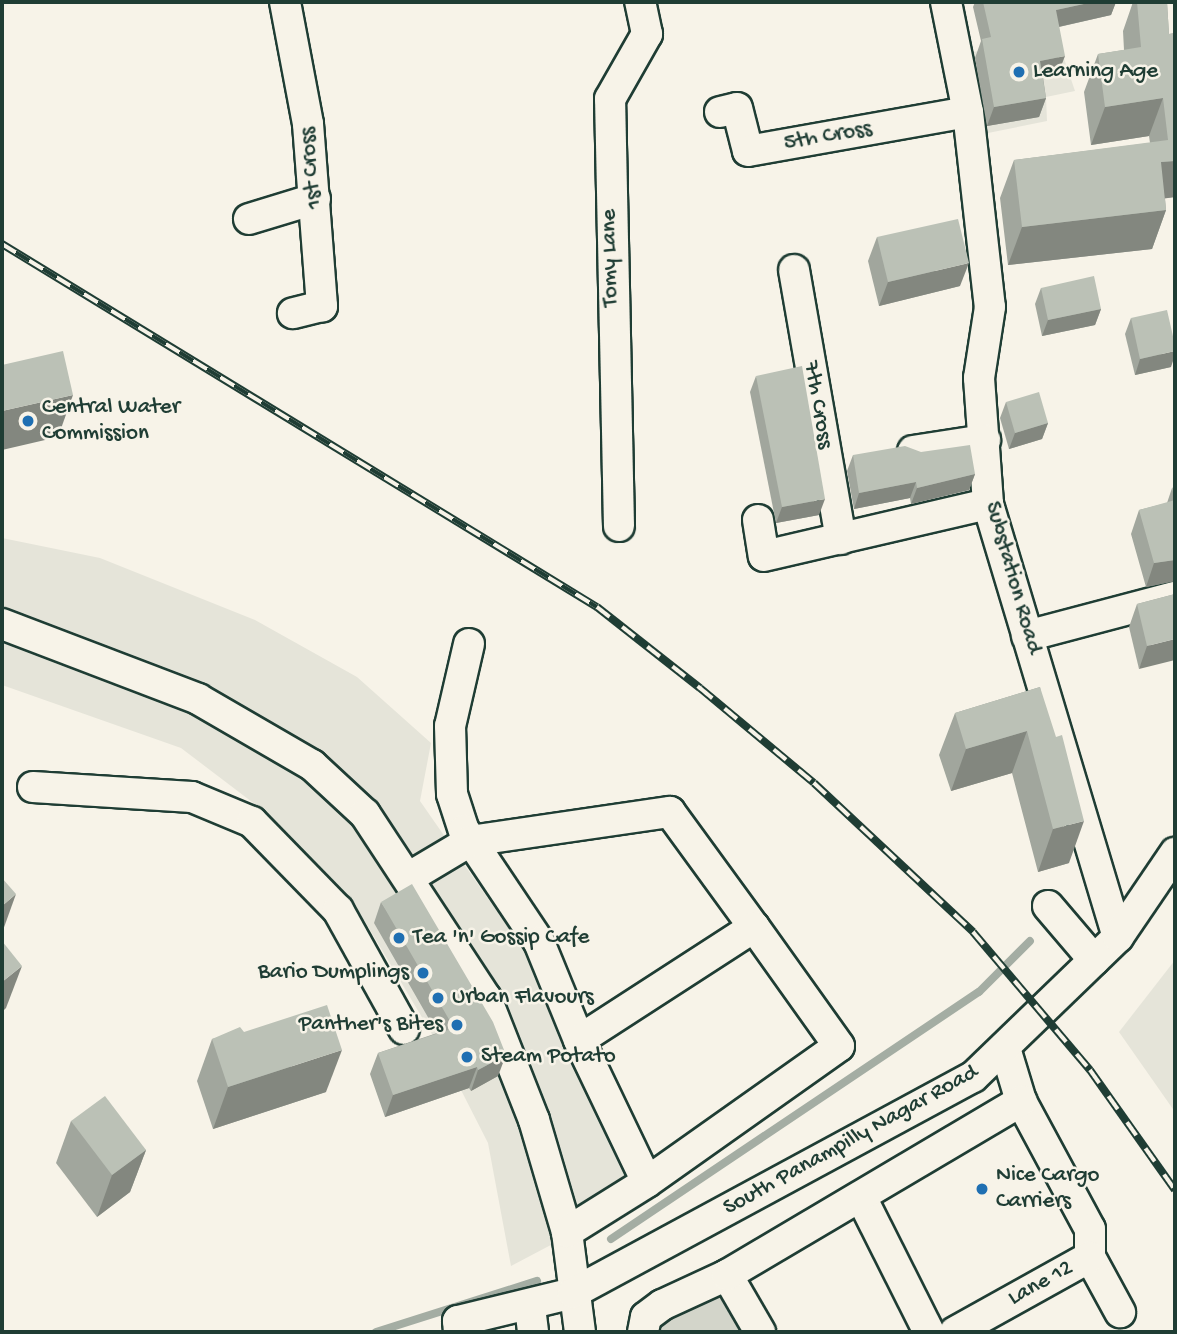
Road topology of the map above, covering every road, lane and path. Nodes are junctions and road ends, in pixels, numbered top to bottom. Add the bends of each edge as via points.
1 (285, 2) edge
2 (640, 2) edge
3 (946, 2) edge
4 (720, 112) dead end
5 (968, 112) junction
6 (315, 199) junction
7 (249, 219) dead end
8 (794, 270) dead end
9 (293, 313) dead end
10 (985, 440) junction
11 (913, 451) edge
12 (988, 504) junction
13 (758, 520) dead end
14 (619, 526) dead end
15 (841, 539) junction
16 (1175, 597) edge
17 (2, 624) edge
18 (1027, 636) junction
19 (469, 644) dead end
20 (33, 787) dead end
21 (470, 841) junction
22 (1175, 853) edge
23 (408, 877) junction
24 (1048, 906) dead end
25 (754, 927) junction
26 (1118, 937) junction
27 (1094, 960) junction
28 (404, 1029) dead end
29 (579, 1040) junction
30 (1005, 1048) junction
31 (1021, 1101) junction
32 (647, 1182) junction
33 (861, 1197) junction
34 (568, 1231) junction
35 (1090, 1257) junction
36 (727, 1275) junction
37 (573, 1293) junction
38 (1119, 1312) dead end
39 (532, 1319) edge
40 (459, 1332) edge
41 (580, 1332) edge
42 (643, 1332) edge
43 (760, 1332) edge
44 (929, 1332) edge
45 (955, 1332) edge

1 - 6 street, 1st Cross via 308,124
2 - 14 street, Tomy Lane via 647,34 610,99
3 - 5 street, Substation Road
4 - 5 street, 5th Cross via 737,108 748,151
5 - 10 street, Substation Road via 990,307 979,378
6 - 7 street
6 - 9 street, 1st Cross via 322,306
8 - 15 street, 7th Cross
10 - 11 street
10 - 12 street, Substation Road
12 - 15 street
12 - 18 street, Substation Road
13 - 15 street via 764,556
16 - 18 street
17 - 23 street via 198,699 312,765 365,814
18 - 26 street, Substation Road
19 - 21 street via 450,726 452,794
20 - 28 street via 192,797 252,822 338,910
21 - 23 street
21 - 25 street via 670,812
21 - 29 street via 539,942
22 - 26 street, South Panampilly Nagar Road
23 - 34 street via 486,998 534,1120
24 - 27 street
25 - 29 street
25 - 32 street via 839,1046
26 - 27 street, South Panampilly Nagar Road
27 - 30 street, South Panampilly Nagar Road
29 - 32 street
30 - 31 street
30 - 37 street, South Panampilly Nagar Road via 973,1077
31 - 33 street
31 - 35 street via 1090,1229
32 - 34 street
33 - 36 street
33 - 44 street
34 - 37 street
35 - 38 street
35 - 45 street, Lane 12
36 - 42 street via 662,1305 646,1317
36 - 43 street
37 - 39 street, South Panampilly Nagar Road
37 - 41 street
39 - 40 street, South Panampilly Nagar Road via 458,1321

